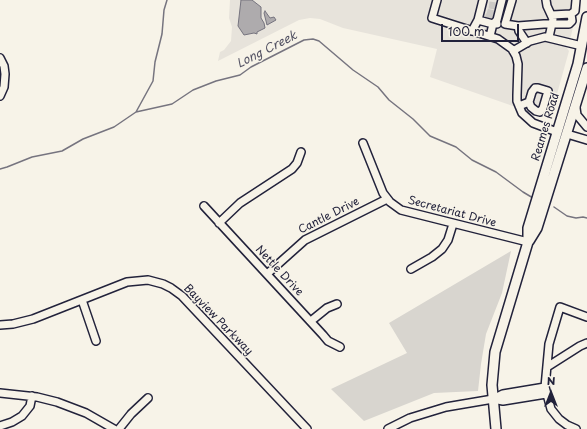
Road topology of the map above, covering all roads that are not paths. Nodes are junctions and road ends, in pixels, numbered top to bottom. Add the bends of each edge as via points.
1 (437, 0) edge
2 (512, 0) edge
3 (546, 0) edge
4 (576, 0) edge
5 (491, 10) edge
6 (571, 14) junction
7 (552, 16) junction
8 (587, 18) edge
9 (506, 24) junction
10 (552, 24) junction
11 (518, 26) junction
12 (472, 31) junction
13 (490, 36) junction
14 (548, 38) junction
15 (527, 42) junction
16 (582, 46) junction
17 (513, 51) junction
18 (0, 58) edge
19 (587, 68) edge
20 (572, 81) junction
21 (0, 96) edge
22 (529, 102) junction
23 (519, 106) junction
24 (576, 106) junction
25 (587, 128) edge
26 (557, 132) junction
27 (567, 134) junction
28 (587, 140) edge
29 (364, 143) dead end
30 (300, 152) dead end
31 (387, 199) junction
32 (546, 200) junction
33 (204, 206) dead end
34 (219, 223) junction
35 (453, 224) junction
36 (528, 242) junction
37 (411, 269) dead end
38 (267, 274) junction
39 (82, 300) junction
40 (337, 304) dead end
41 (587, 317) edge
42 (311, 321) junction
43 (0, 325) edge
44 (96, 341) dead end
45 (587, 343) edge
46 (340, 347) dead end
47 (547, 367) junction
48 (546, 390) junction
49 (0, 393) edge
50 (32, 396) junction
51 (148, 398) dead end
52 (493, 399) junction
53 (0, 426) edge
54 (565, 427) edge
55 (114, 429) edge
56 (120, 429) edge
57 (307, 429) edge
58 (388, 429) edge
59 (496, 429) edge
60 (576, 429) edge

1 - 12 street via 432,18
2 - 9 street
3 - 7 street
4 - 6 street via 575,11
5 - 9 street via 500,23
5 - 12 street
5 - 13 street
6 - 7 street
6 - 10 street via 572,22 569,24
7 - 10 street
8 - 16 main road, Reames Road
9 - 11 street
10 - 11 street
10 - 14 street
11 - 15 street
12 - 13 street
13 - 17 street via 501,40
14 - 15 street via 535,38
14 - 16 street
15 - 17 street
16 - 20 main road, Reames Road
17 - 23 street via 518,64
18 - 21 street via 5,74
19 - 24 main road, Reames Road
20 - 26 main road, Reames Road
20 - 27 main road via 574,88 566,117
22 - 22 street via 535,88 548,91 540,112
22 - 23 street
23 - 26 street via 522,113 533,123
24 - 25 street via 577,115
24 - 27 main road, Reames Road
26 - 32 main road via 558,141 547,174
26 - 36 main road, Reames Road via 528,228
27 - 28 street
27 - 32 main road, Reames Road
29 - 31 street, Secretariat Drive
30 - 34 street via 292,169 240,202
31 - 35 street, Secretariat Drive via 401,210
31 - 38 street, Cantle Drive via 305,240
32 - 36 main road, Reames Road via 537,228
33 - 34 street, Nettle Drive
34 - 38 street, Nettle Drive
35 - 36 street, Secretariat Drive
35 - 37 street via 442,249
36 - 52 main road, Reames Road via 495,352
38 - 42 street, Nettle Drive
39 - 43 street, Bayview Parkway via 33,319
39 - 44 street
39 - 57 street, Bayview Parkway via 136,280 154,281 171,288 182,296
40 - 42 street via 327,308
41 - 47 street via 560,307 549,344
42 - 46 street, Nettle Drive via 328,340
45 - 47 street
47 - 48 street
48 - 52 street via 504,401
48 - 54 street via 551,408
49 - 50 street
50 - 53 street via 30,406 22,416
50 - 55 street via 77,409
51 - 56 street
52 - 58 street via 432,410
52 - 59 main road, Reames Road
54 - 60 street

